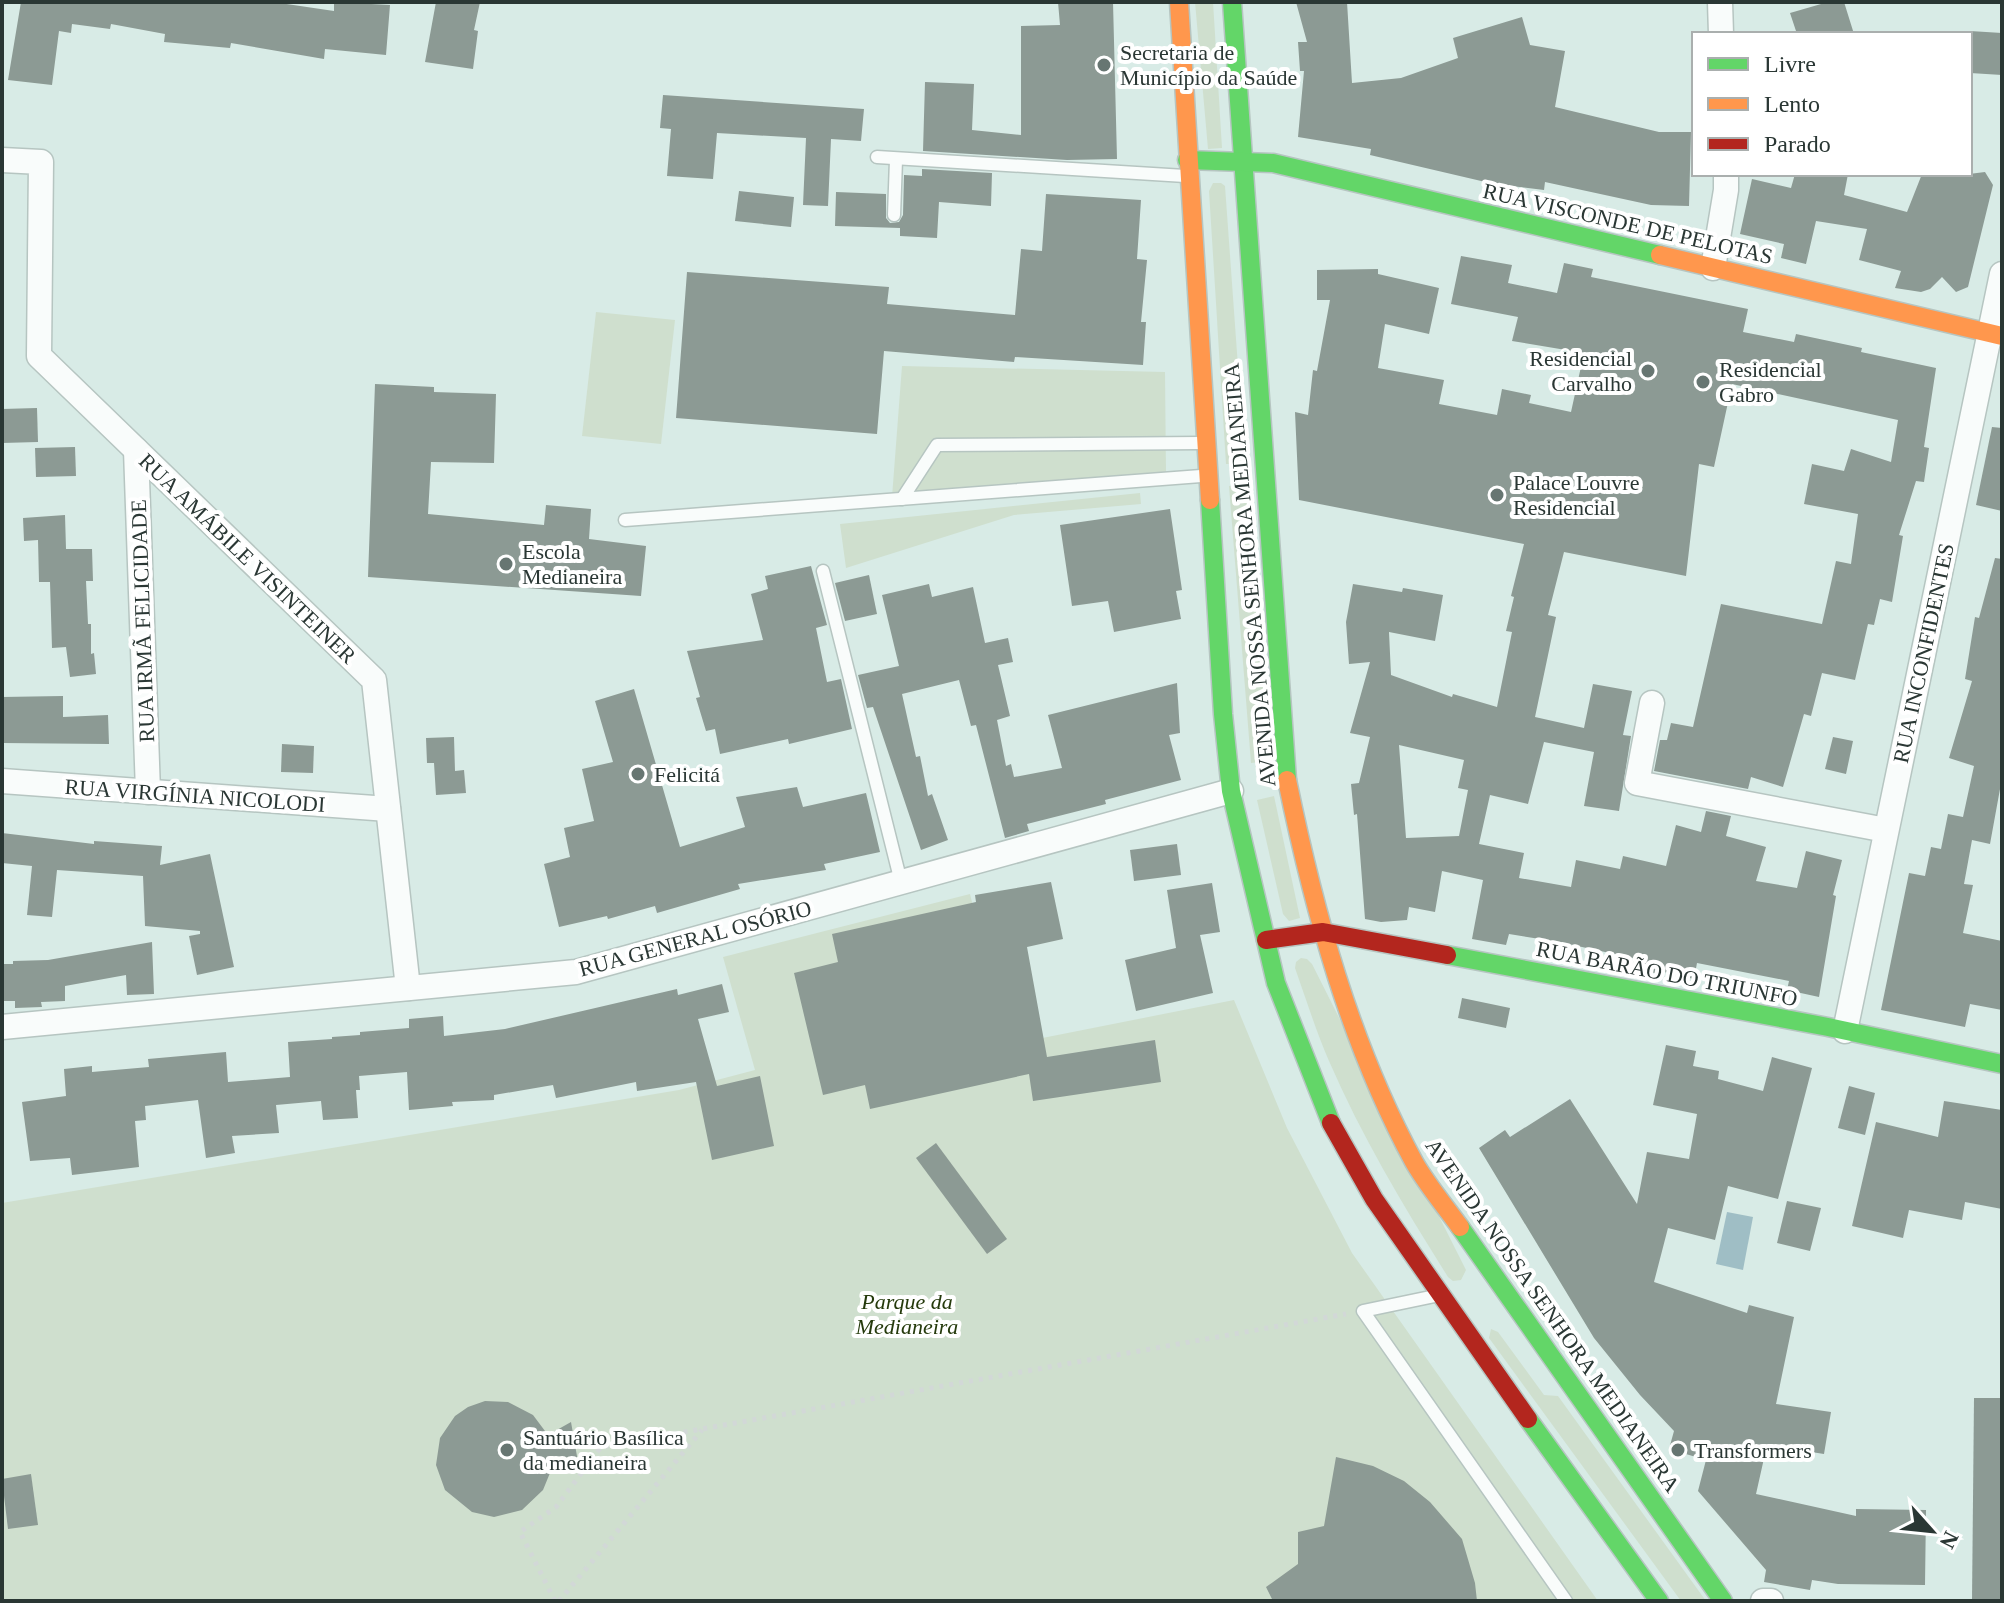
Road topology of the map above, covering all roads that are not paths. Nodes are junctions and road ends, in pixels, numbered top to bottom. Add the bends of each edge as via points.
1 (1179, 2) edge
2 (1232, 2) edge
3 (1720, 2) edge
4 (1721, 32) edge
5 (877, 157) dead end
6 (2, 160) edge
7 (896, 160) junction
8 (1242, 162) junction
9 (1188, 168) junction
10 (1726, 176) edge
11 (894, 215) dead end
12 (1713, 268) junction
13 (2002, 274) edge
14 (1996, 335) edge
15 (1206, 443) junction
16 (136, 450) junction
17 (1208, 475) junction
18 (902, 499) junction
19 (625, 520) dead end
20 (823, 571) dead end
21 (1652, 703) dead end
22 (1286, 775) junction
23 (2, 781) edge
24 (1250, 786) junction
25 (148, 792) junction
26 (388, 809) junction
27 (1886, 830) junction
28 (901, 882) junction
29 (1323, 932) junction
30 (1266, 940) junction
31 (408, 988) junction
32 (2, 1027) edge
33 (1845, 1031) junction
34 (2002, 1064) edge
35 (1442, 1295) junction
36 (1566, 1601) edge
37 (1659, 1601) edge
38 (1723, 1601) edge
39 (1763, 1601) edge
40 (1771, 1601) edge

1 - 9 main road, AVENIDA NOSSA SENHORA MEDIANEIRA
2 - 8 main road, AVENIDA NOSSA SENHORA MEDIANEIRA
3 - 4 street
5 - 7 lane
6 - 16 street, RUA AMÁBILE VISINTEINER via 41,162 39,356
7 - 9 lane
7 - 11 lane
8 - 9 main road, RUA VISCONDE DE PELOTAS
8 - 12 main road, RUA VISCONDE DE PELOTAS via 1273,163
8 - 22 main road, AVENIDA NOSSA SENHORA MEDIANEIRA
9 - 15 main road, AVENIDA NOSSA SENHORA MEDIANEIRA
10 - 12 street
12 - 14 main road, RUA VISCONDE DE PELOTAS
13 - 14 street, RUA INCONFIDENTES
14 - 27 street, RUA INCONFIDENTES
15 - 17 main road, AVENIDA NOSSA SENHORA MEDIANEIRA
15 - 18 lane via 937,445
16 - 25 street, RUA IRMÃ FELICIDADE
16 - 26 street, RUA AMÁBILE VISINTEINER via 374,680
17 - 18 lane
17 - 24 main road, AVENIDA NOSSA SENHORA MEDIANEIRA via 1223,714
18 - 19 lane
20 - 28 lane
21 - 27 street via 1637,783
22 - 24 main road
22 - 29 main road, AVENIDA NOSSA SENHORA MEDIANEIRA
23 - 25 street, RUA VIRGÍNIA NICOLODI
24 - 28 street, RUA GENERAL OSÓRIO
24 - 30 main road, AVENIDA NOSSA SENHORA MEDIANEIRA
25 - 26 street, RUA VIRGÍNIA NICOLODI
26 - 31 street, RUA AMÁBILE VISINTEINER
27 - 33 street, RUA INCONFIDENTES
28 - 31 street, RUA GENERAL OSÓRIO via 576,972
29 - 30 main road, RUA BARÃO DO TRIUNFO
29 - 33 main road, RUA BARÃO DO TRIUNFO
29 - 38 main road, AVENIDA NOSSA SENHORA MEDIANEIRA via 1380,1094 1416,1165
30 - 35 main road, AVENIDA NOSSA SENHORA MEDIANEIRA via 1276,983 1332,1126 1374,1199
31 - 32 street, RUA GENERAL OSÓRIO
33 - 34 main road, RUA BARÃO DO TRIUNFO
35 - 36 lane via 1363,1311
35 - 37 main road, AVENIDA NOSSA SENHORA MEDIANEIRA
39 - 40 street

